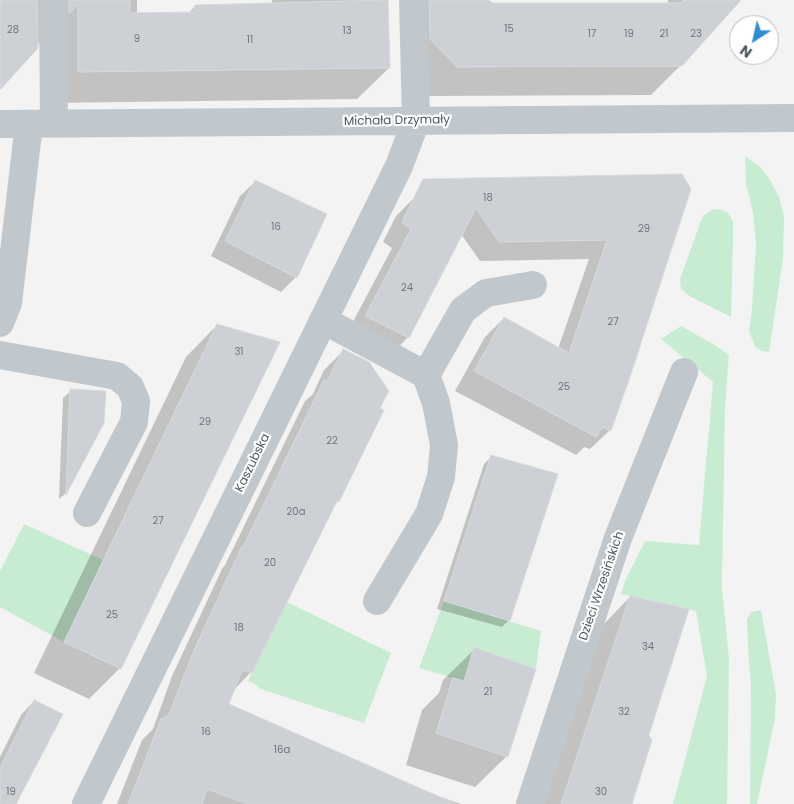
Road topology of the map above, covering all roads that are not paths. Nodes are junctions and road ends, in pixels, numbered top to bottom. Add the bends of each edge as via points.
1 (53, 0) edge
2 (413, 0) edge
3 (794, 118) edge
4 (416, 121) junction
5 (0, 124) edge
6 (41, 124) junction
7 (533, 285) dead end
8 (323, 320) junction
9 (0, 323) edge
10 (0, 355) edge
11 (684, 372) dead end
12 (426, 375) junction
13 (86, 514) dead end
14 (377, 601) dead end
15 (86, 804) edge
16 (530, 804) edge

1 - 6 street
2 - 4 street
3 - 4 street, Michała Drzymały
4 - 6 street, Michała Drzymały
4 - 8 street, Kaszubska via 399,166
5 - 6 street, Michała Drzymały
6 - 9 street via 8,303
7 - 12 street via 486,293 463,310
8 - 12 street
8 - 15 street, Kaszubska
10 - 13 street via 117,376 130,387 136,401 134,422
11 - 16 street, Dzieci Wrzesińskich via 618,538
12 - 14 street via 436,403 444,445 441,477 429,514

